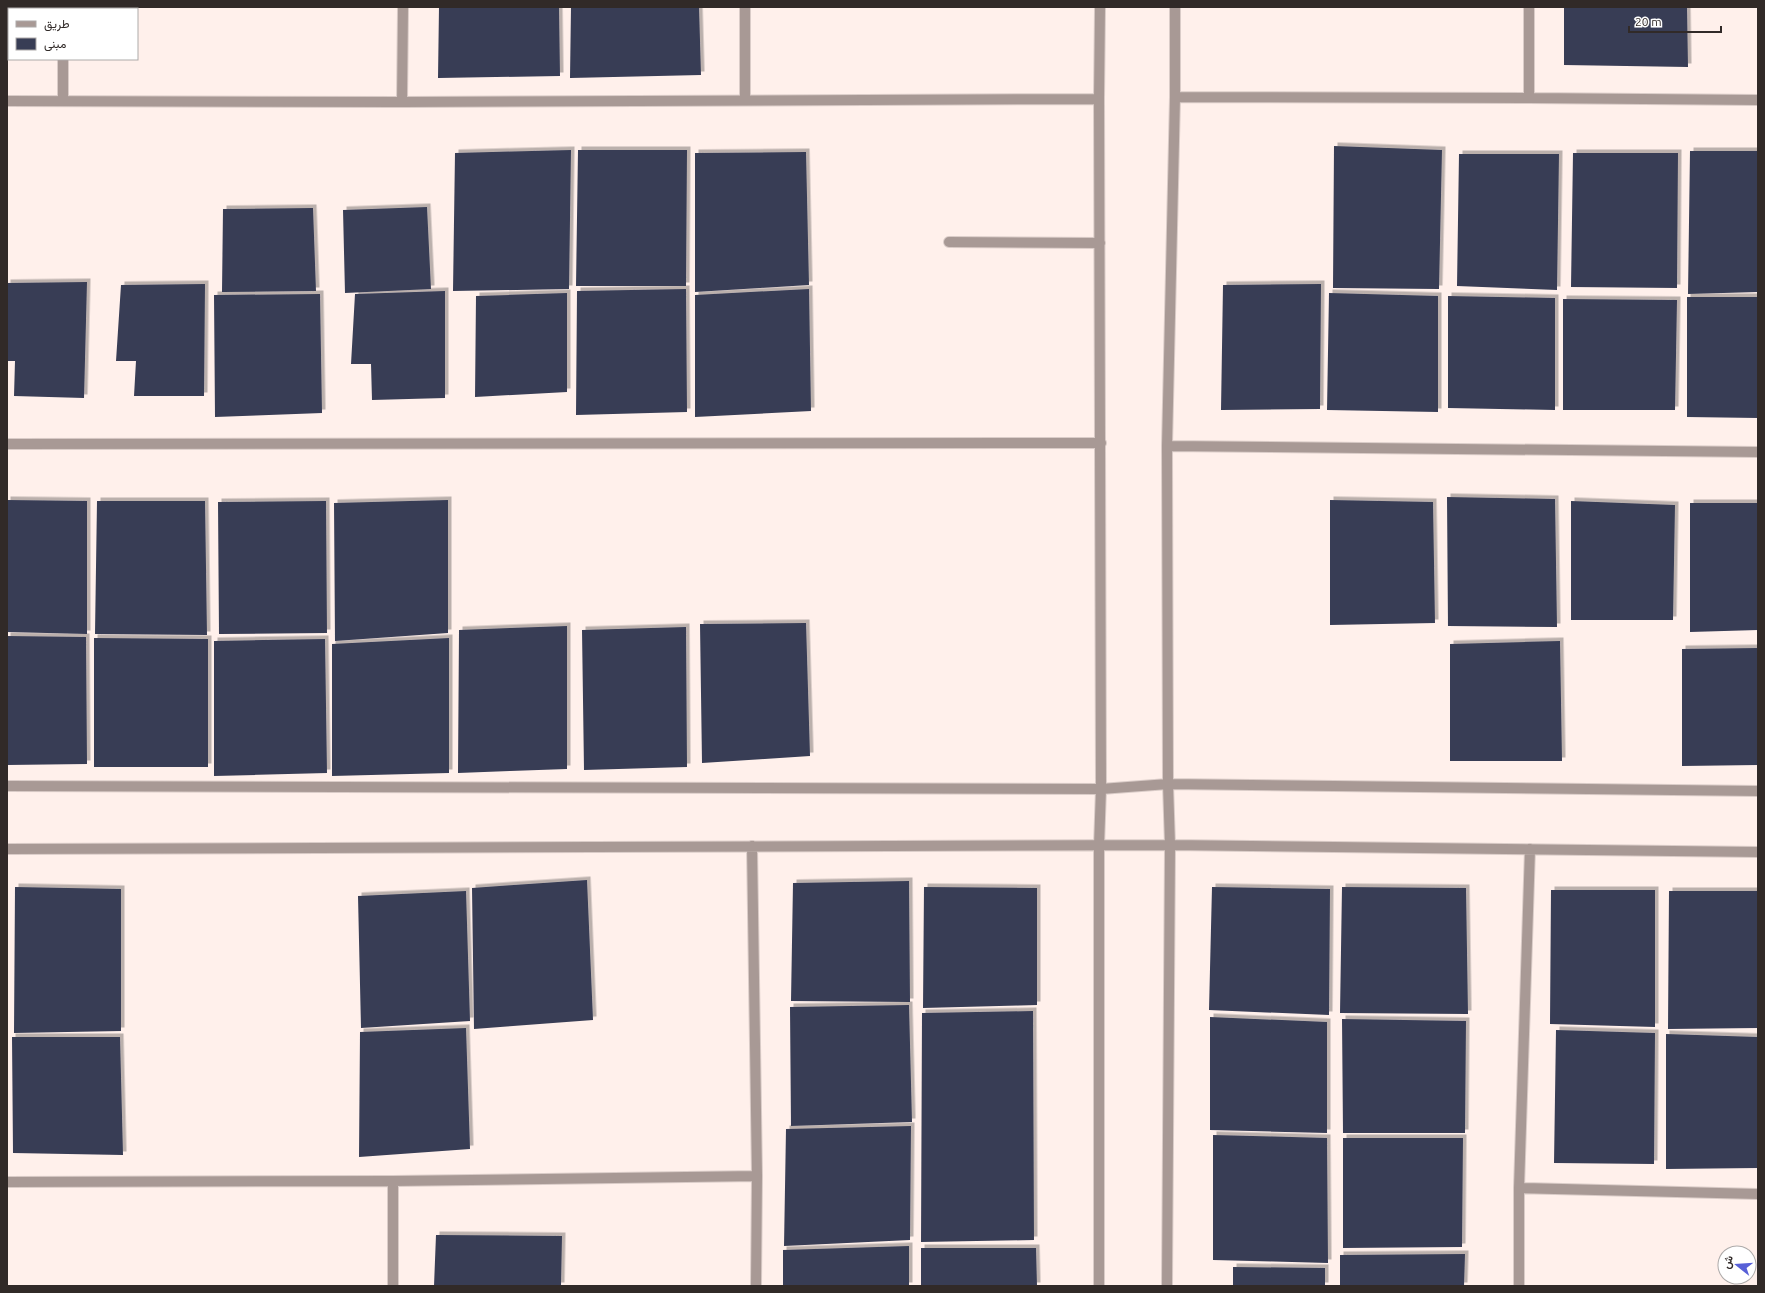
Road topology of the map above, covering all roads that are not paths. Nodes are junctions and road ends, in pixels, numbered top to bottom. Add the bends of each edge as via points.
1 (403, 7) edge
2 (745, 7) edge
3 (1100, 7) edge
4 (1175, 7) edge
5 (1529, 7) edge
6 (63, 60) edge
7 (1175, 97) junction
8 (1529, 98) junction
9 (745, 99) junction
10 (1099, 99) junction
11 (1758, 100) edge
12 (7, 101) edge
13 (63, 101) junction
14 (402, 102) junction
15 (949, 242) dead end
16 (1100, 242) junction
17 (1101, 443) junction
18 (7, 444) edge
19 (1167, 446) junction
20 (1758, 452) edge
21 (1168, 784) junction
22 (7, 786) edge
23 (1101, 789) junction
24 (1758, 791) edge
25 (1170, 845) junction
26 (752, 846) junction
27 (1099, 846) junction
28 (7, 849) edge
29 (1530, 849) junction
30 (1758, 852) edge
31 (757, 1176) junction
32 (393, 1181) junction
33 (7, 1182) edge
34 (1519, 1188) junction
35 (1758, 1194) edge
36 (393, 1286) edge
37 (756, 1286) edge
38 (1099, 1286) edge
39 (1167, 1286) edge
40 (1519, 1286) edge

1 - 14 street
2 - 9 street
3 - 10 street
4 - 7 street
5 - 8 street
6 - 13 street
7 - 8 street
7 - 19 street
8 - 11 street
9 - 10 street
9 - 14 street
10 - 16 street
12 - 13 street
13 - 14 street
15 - 16 street
16 - 17 street
17 - 18 street
17 - 23 street
19 - 20 street
19 - 21 street
21 - 23 street
21 - 24 street
21 - 25 street
22 - 23 street
23 - 27 street
25 - 27 street
25 - 29 street
25 - 39 street
26 - 27 street
26 - 28 street
26 - 31 street
27 - 38 street
29 - 30 street
29 - 34 street
31 - 32 street
31 - 37 street
32 - 33 street
32 - 36 street
34 - 35 street
34 - 40 street

